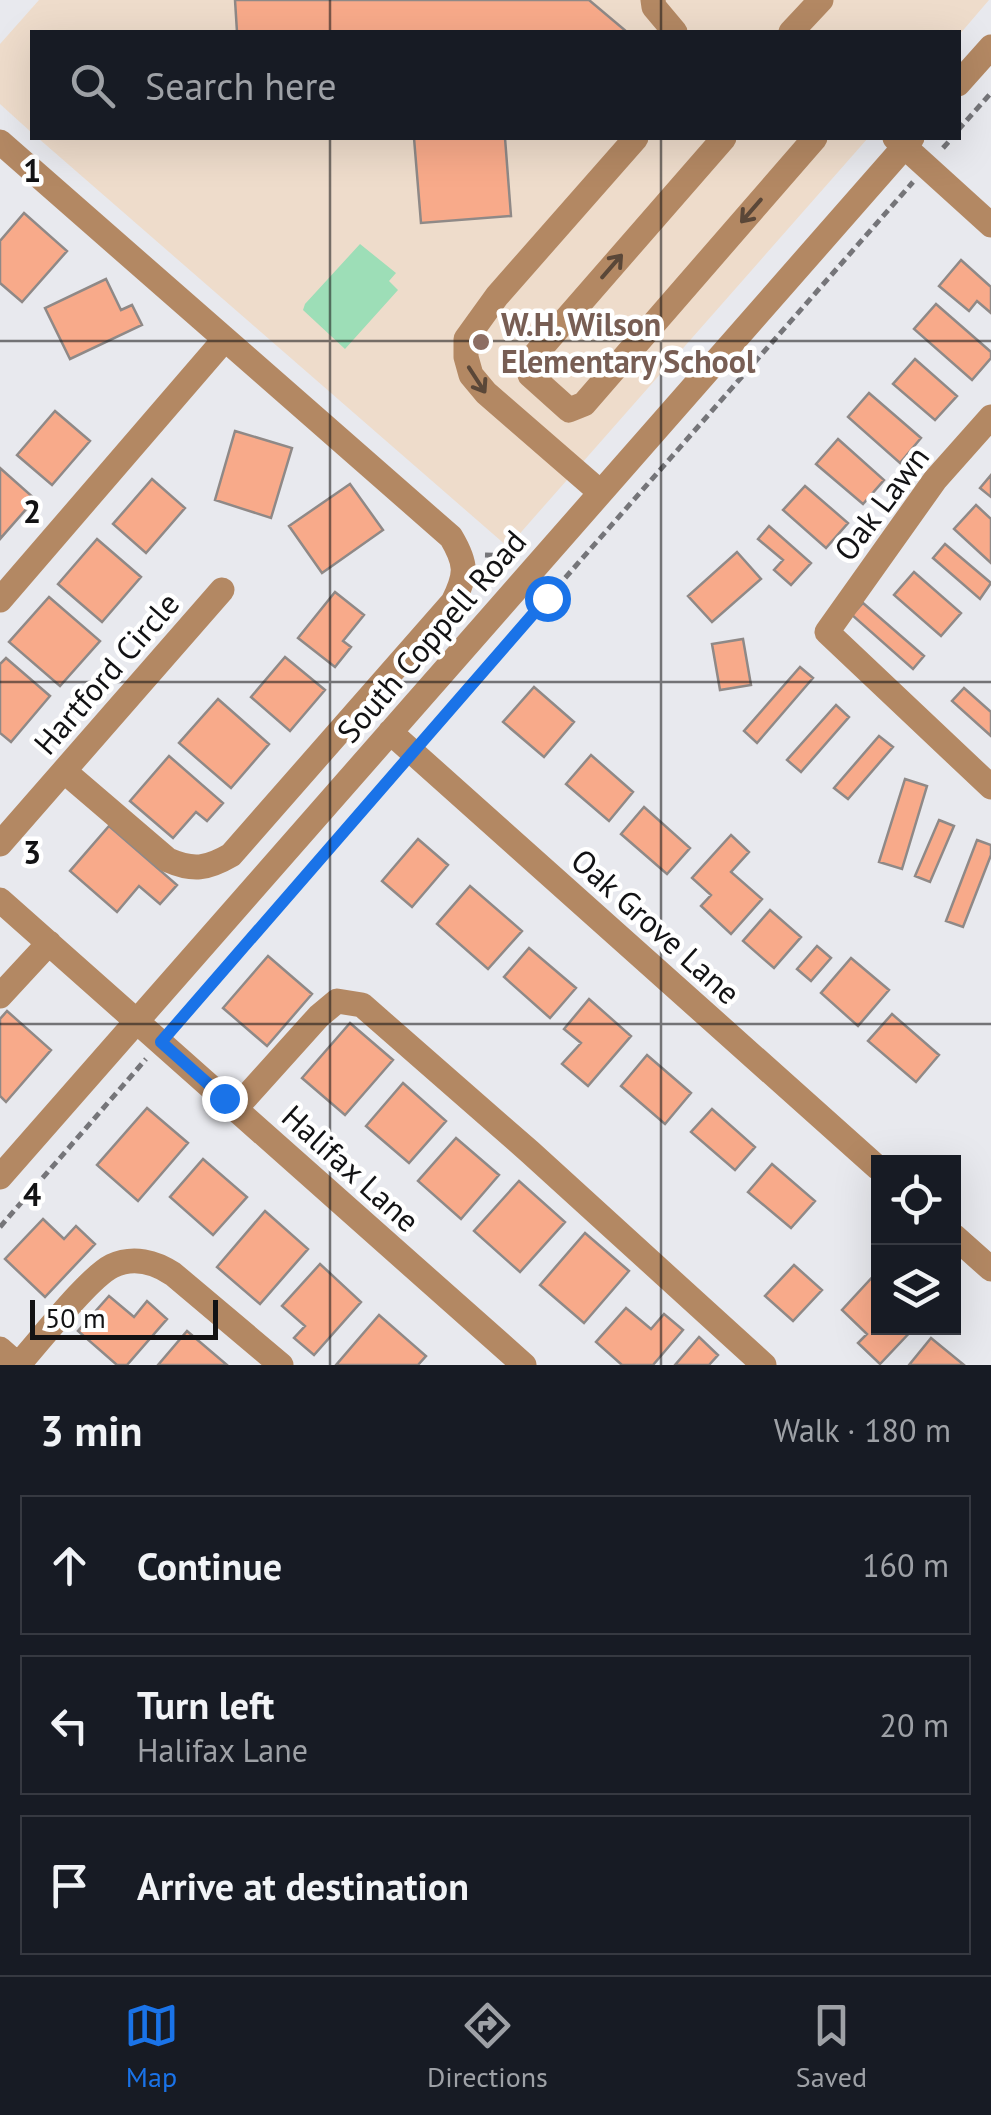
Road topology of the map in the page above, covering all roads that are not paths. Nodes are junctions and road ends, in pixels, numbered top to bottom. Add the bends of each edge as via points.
1 (653, 0) edge
2 (820, 0) edge
3 (673, 30) edge
4 (793, 30) edge
5 (991, 47) edge
6 (961, 81) edge
7 (634, 140) edge
8 (722, 140) edge
9 (814, 140) edge
10 (903, 140) edge
11 (0, 142) edge
12 (991, 224) edge
13 (225, 339) junction
14 (991, 417) edge
15 (600, 492) junction
16 (222, 590) dead end
17 (0, 600) edge
18 (390, 732) junction
19 (64, 770) junction
20 (991, 787) edge
21 (0, 844) edge
22 (0, 900) edge
23 (49, 942) junction
24 (0, 996) edge
25 (136, 1020) junction
26 (236, 1108) junction
27 (871, 1162) edge
28 (0, 1177) edge
29 (961, 1242) edge
30 (991, 1269) edge
31 (0, 1349) edge
32 (18, 1365) edge
33 (280, 1365) edge
34 (524, 1365) edge
35 (764, 1365) edge

1 - 3 street
2 - 4 street
5 - 6 street
7 -> 15 street via 466,339 471,374 486,393
9 -> 8 street via 584,404 569,410 530,375 527,364
10 - 12 street
10 - 15 street, South Coppell Road
11 - 13 street
13 - 17 street
13 - 19 street via 451,537 464,558 463,582 453,602 231,855 210,867 188,869 168,860
14 - 20 street, Oak Lawn via 935,480 827,632
15 - 18 street, South Coppell Road
16 - 19 street, Hartford Circle
18 - 25 street, South Coppell Road
18 - 27 street, Oak Grove Lane
19 - 21 street, Hartford Circle
22 - 23 street, Halifax Lane
23 - 24 street
23 - 25 street, Halifax Lane
25 - 26 street, Halifax Lane
25 - 28 street, South Coppell Road
26 - 34 street, Halifax Lane
26 - 35 street via 337,1000 362,1005
29 - 30 street
31 - 32 street
32 - 33 street via 96,1279 132,1260 173,1274

